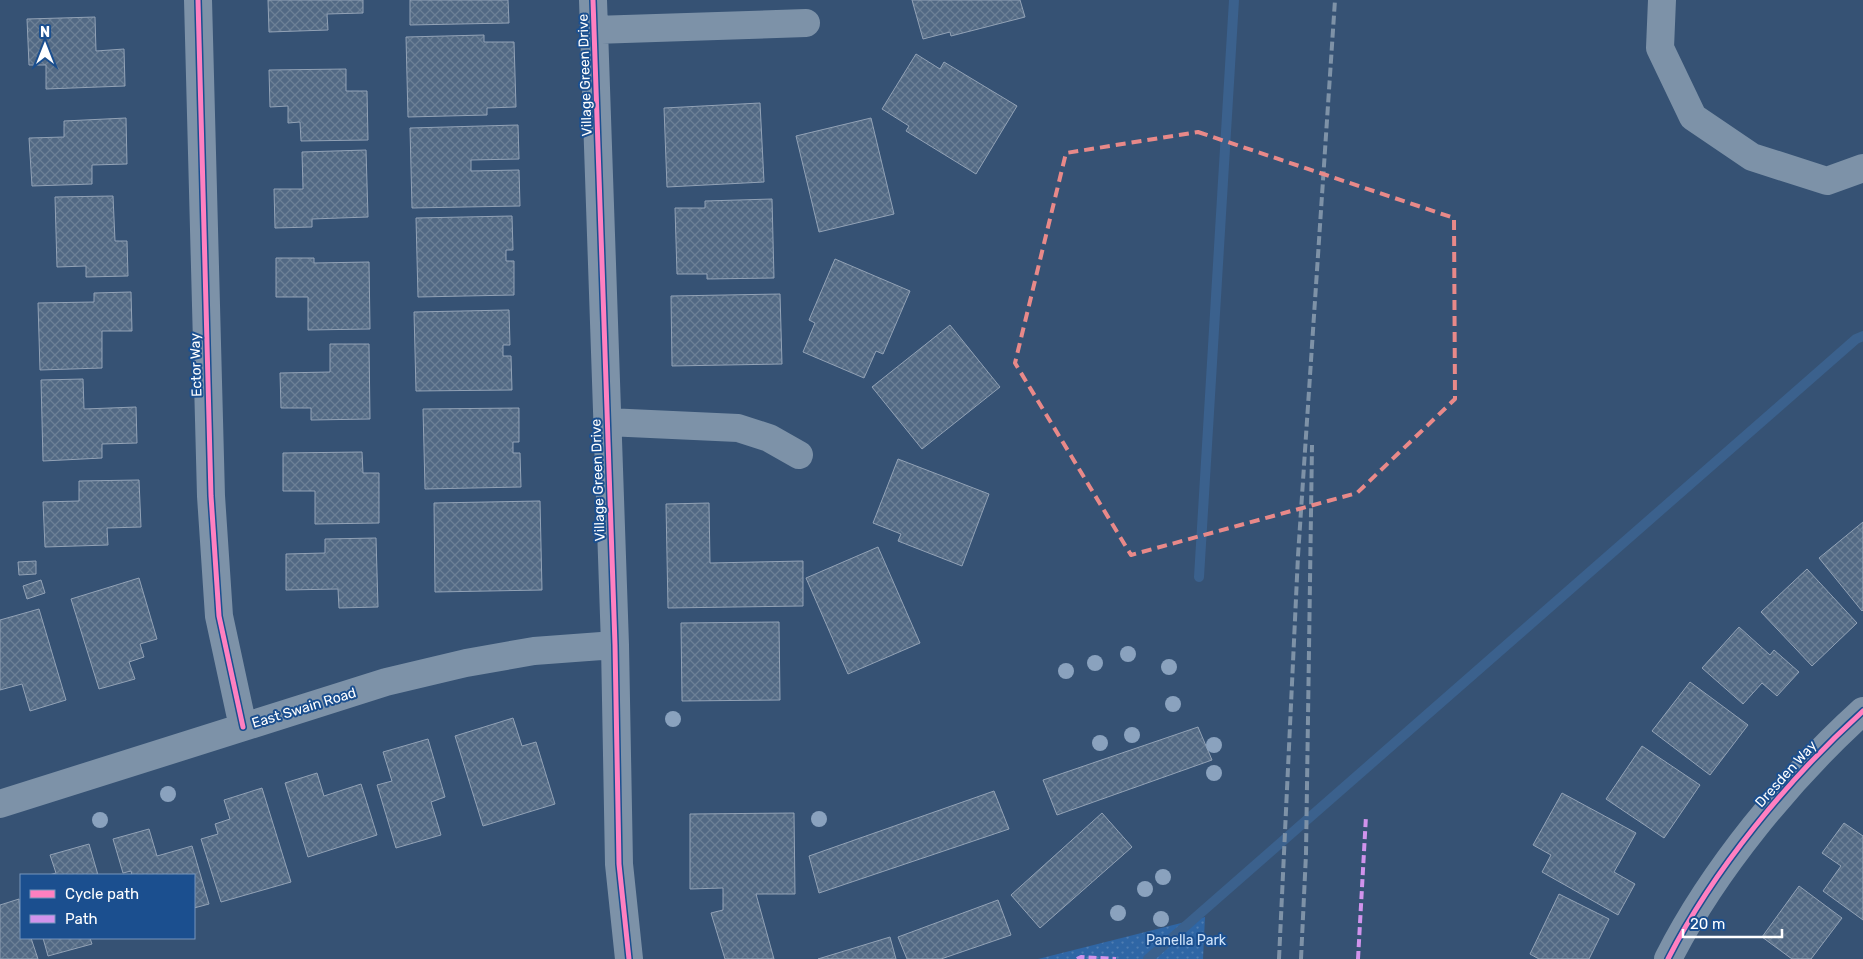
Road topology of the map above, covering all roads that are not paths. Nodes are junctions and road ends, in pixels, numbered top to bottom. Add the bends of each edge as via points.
1 (198, 0) edge
2 (593, 0) edge
3 (1662, 0) edge
4 (806, 23) dead end
5 (594, 30) junction
6 (1863, 168) edge
7 (607, 422) junction
8 (799, 455) dead end
9 (615, 645) junction
10 (1863, 711) edge
11 (243, 727) junction
12 (0, 804) edge
13 (629, 959) edge
14 (1668, 959) edge

1 - 11 street, Ector Way via 214,560 219,616
2 - 5 street, Village Green Drive
3 - 6 street via 1660,48 1693,117 1752,157 1826,181
4 - 5 street
5 - 7 street, Village Green Drive
7 - 8 street via 738,428 770,438
7 - 9 street, Village Green Drive
9 - 11 street, East Swain Road via 534,651 466,663 386,682
9 - 13 street, Village Green Drive via 620,864
10 - 14 street, Dresden Way via 1835,736 1755,826 1681,933
11 - 12 street, East Swain Road

